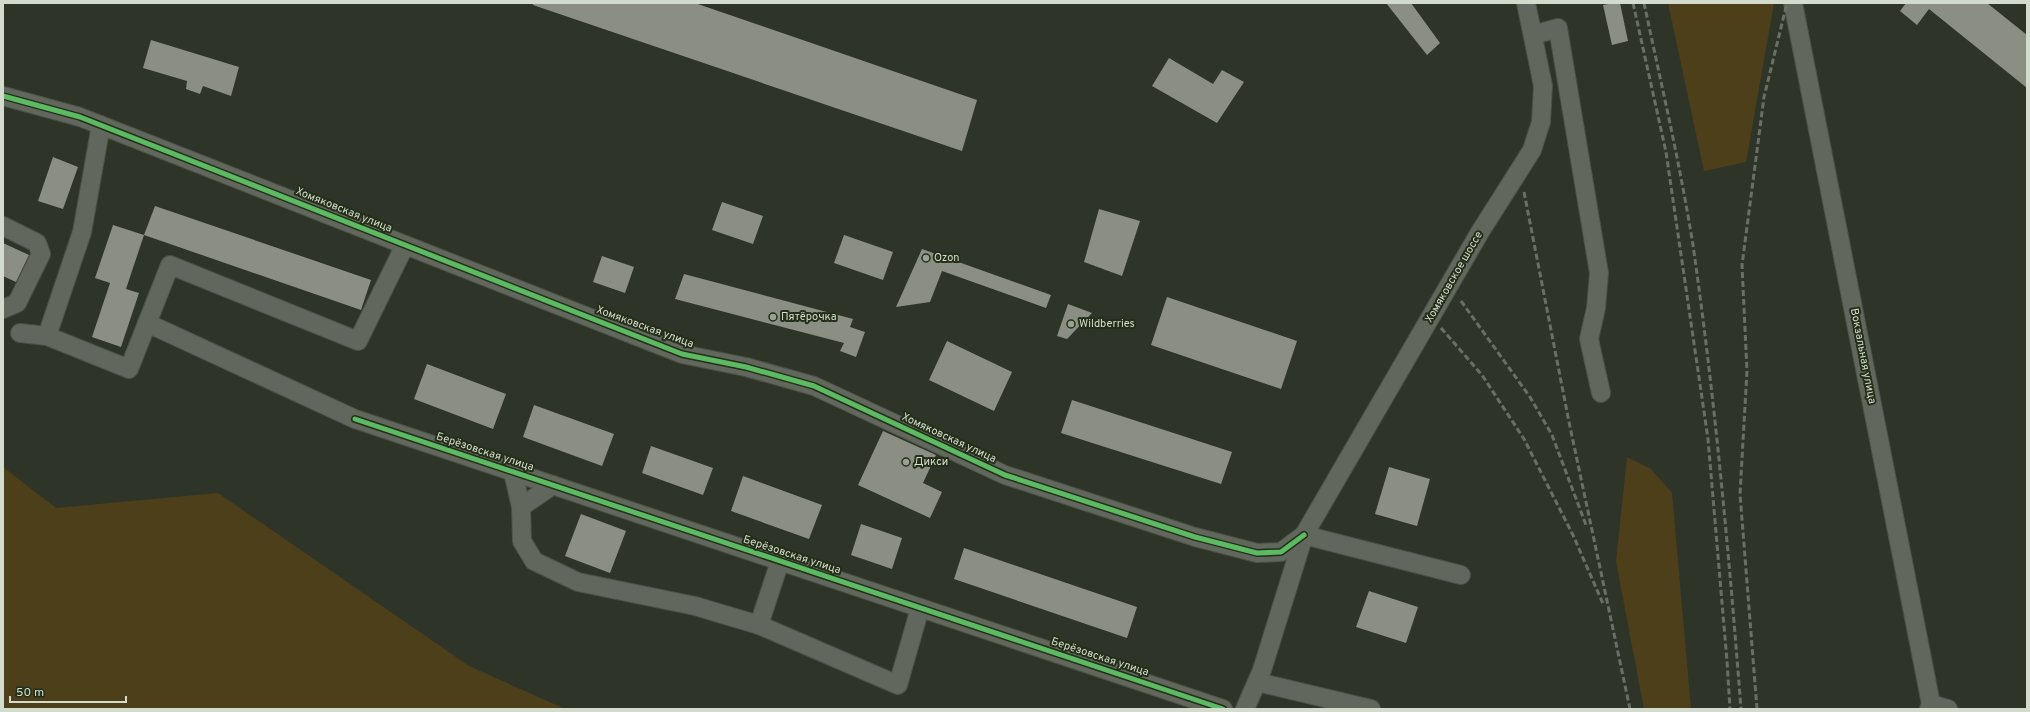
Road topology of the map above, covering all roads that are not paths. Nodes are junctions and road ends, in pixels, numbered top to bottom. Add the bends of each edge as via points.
1 (1526, 3) edge
2 (1793, 3) edge
3 (1533, 35) junction
4 (3, 96) edge
5 (101, 125) junction
6 (3, 226) edge
7 (405, 245) junction
8 (3, 309) edge
9 (147, 323) junction
10 (20, 333) dead end
11 (47, 336) junction
12 (1601, 393) dead end
13 (513, 472) junction
14 (553, 485) junction
15 (521, 507) junction
16 (1304, 535) junction
17 (780, 561) junction
18 (1461, 575) dead end
19 (920, 608) junction
20 (759, 626) junction
21 (1256, 682) junction
22 (1936, 707) edge
23 (1223, 709) edge
24 (1244, 709) edge
25 (1371, 709) edge

1 - 3 street, Хомяковское шоссе
2 - 22 street, Вокзальная улица
3 - 12 street via 1558,28 1599,273 1596,308 1589,339
3 - 16 street, Хомяковское шоссе via 1543,86 1541,122 1532,150 1480,232
4 - 5 street, Хомяковская улица
5 - 7 street, Хомяковская улица
5 - 11 street via 82,232
6 - 8 street via 37,243 41,254 17,303
7 - 9 street via 358,341 170,265
7 - 16 street, Хомяковская улица via 682,354 746,366 814,386 1005,475 1195,537 1257,553 1281,552
9 - 11 street via 129,369
9 - 13 street, Берёзовская улица via 355,419
10 - 11 street
13 - 14 street, Берёзовская улица
13 - 15 street
14 - 15 street
14 - 17 street, Берёзовская улица
15 - 20 street via 522,541 534,561 578,582 694,606
16 - 18 street
16 - 21 street
17 - 19 street, Берёзовская улица
17 - 20 street
19 - 20 street via 898,685
19 - 23 street, Берёзовская улица
21 - 24 street
21 - 25 street

